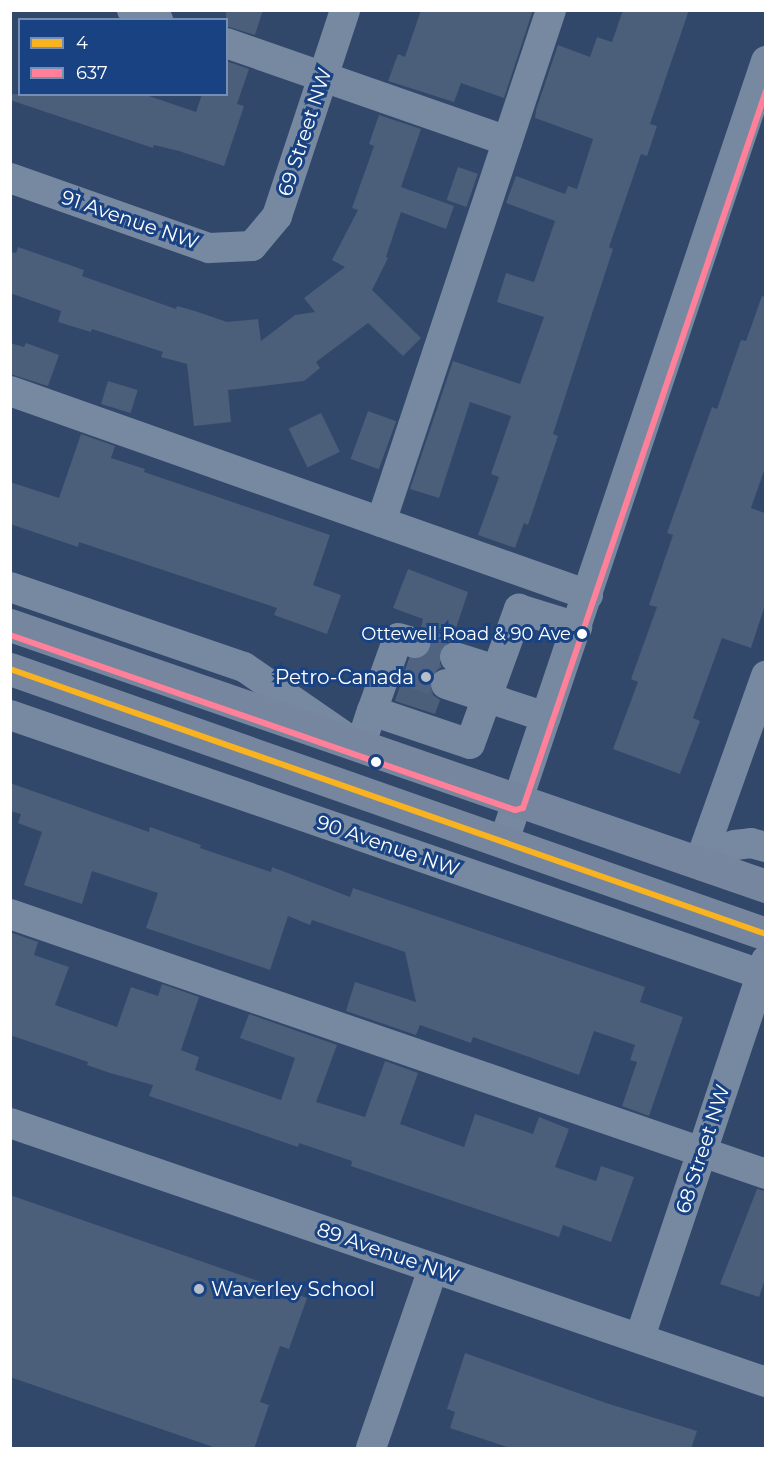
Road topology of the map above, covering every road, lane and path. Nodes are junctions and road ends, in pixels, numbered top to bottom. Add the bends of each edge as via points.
1 (132, 10) edge
2 (345, 10) edge
3 (551, 10) edge
4 (153, 18) edge
5 (228, 44) edge
6 (765, 61) edge
7 (323, 77) junction
8 (755, 132) edge
9 (507, 141) junction
10 (10, 178) edge
11 (252, 246) joint
12 (10, 391) edge
13 (381, 522) junction
14 (10, 587) edge
15 (588, 595) junction
16 (10, 625) edge
17 (578, 627) junction
18 (403, 659) dead end
19 (10, 669) edge
20 (496, 670) junction
21 (765, 676) edge
22 (486, 698) junction
23 (372, 711) junction
24 (10, 715) edge
25 (546, 717) junction
26 (470, 744) junction
27 (360, 747) junction
28 (460, 781) junction
29 (518, 801) junction
30 (504, 841) junction
31 (765, 847) edge
32 (699, 864) junction
33 (765, 886) edge
34 (10, 914) edge
35 (765, 934) edge
36 (764, 970) edge
37 (10, 1123) edge
38 (701, 1152) junction
39 (765, 1174) edge
40 (433, 1269) junction
41 (640, 1337) junction
42 (765, 1382) edge
43 (371, 1449) edge

1 - 4 street
2 - 7 street, 69 Street NW
3 - 9 street
5 - 7 street
6 - 8 street
7 - 9 street
7 - 11 street, 69 Street NW via 277,216
8 - 15 street
9 - 13 street
10 - 11 street, 91 Avenue NW via 209,248
12 - 13 street
13 - 15 street
14 - 27 street via 244,667
15 - 17 street
16 - 27 main road
17 - 20 street via 519,609
17 - 25 street
18 - 23 street
19 - 30 main road
20 - 22 street
20 - 22 street via 451,670
21 - 32 street
22 - 25 street
22 - 26 street
23 - 26 street
23 - 27 street
24 - 36 street, 90 Avenue NW
25 - 29 street
26 - 28 street
27 - 28 main road
28 - 29 main road
29 - 30 street
29 - 32 main road
30 - 35 main road
31 - 32 street via 751,843 735,845 718,850
32 - 33 main road
34 - 38 street
36 - 38 street, 68 Street NW
37 - 40 street, 89 Avenue NW
38 - 39 street
38 - 41 street, 68 Street NW
40 - 41 street, 89 Avenue NW
40 - 43 street
41 - 42 street, 89 Avenue NW

